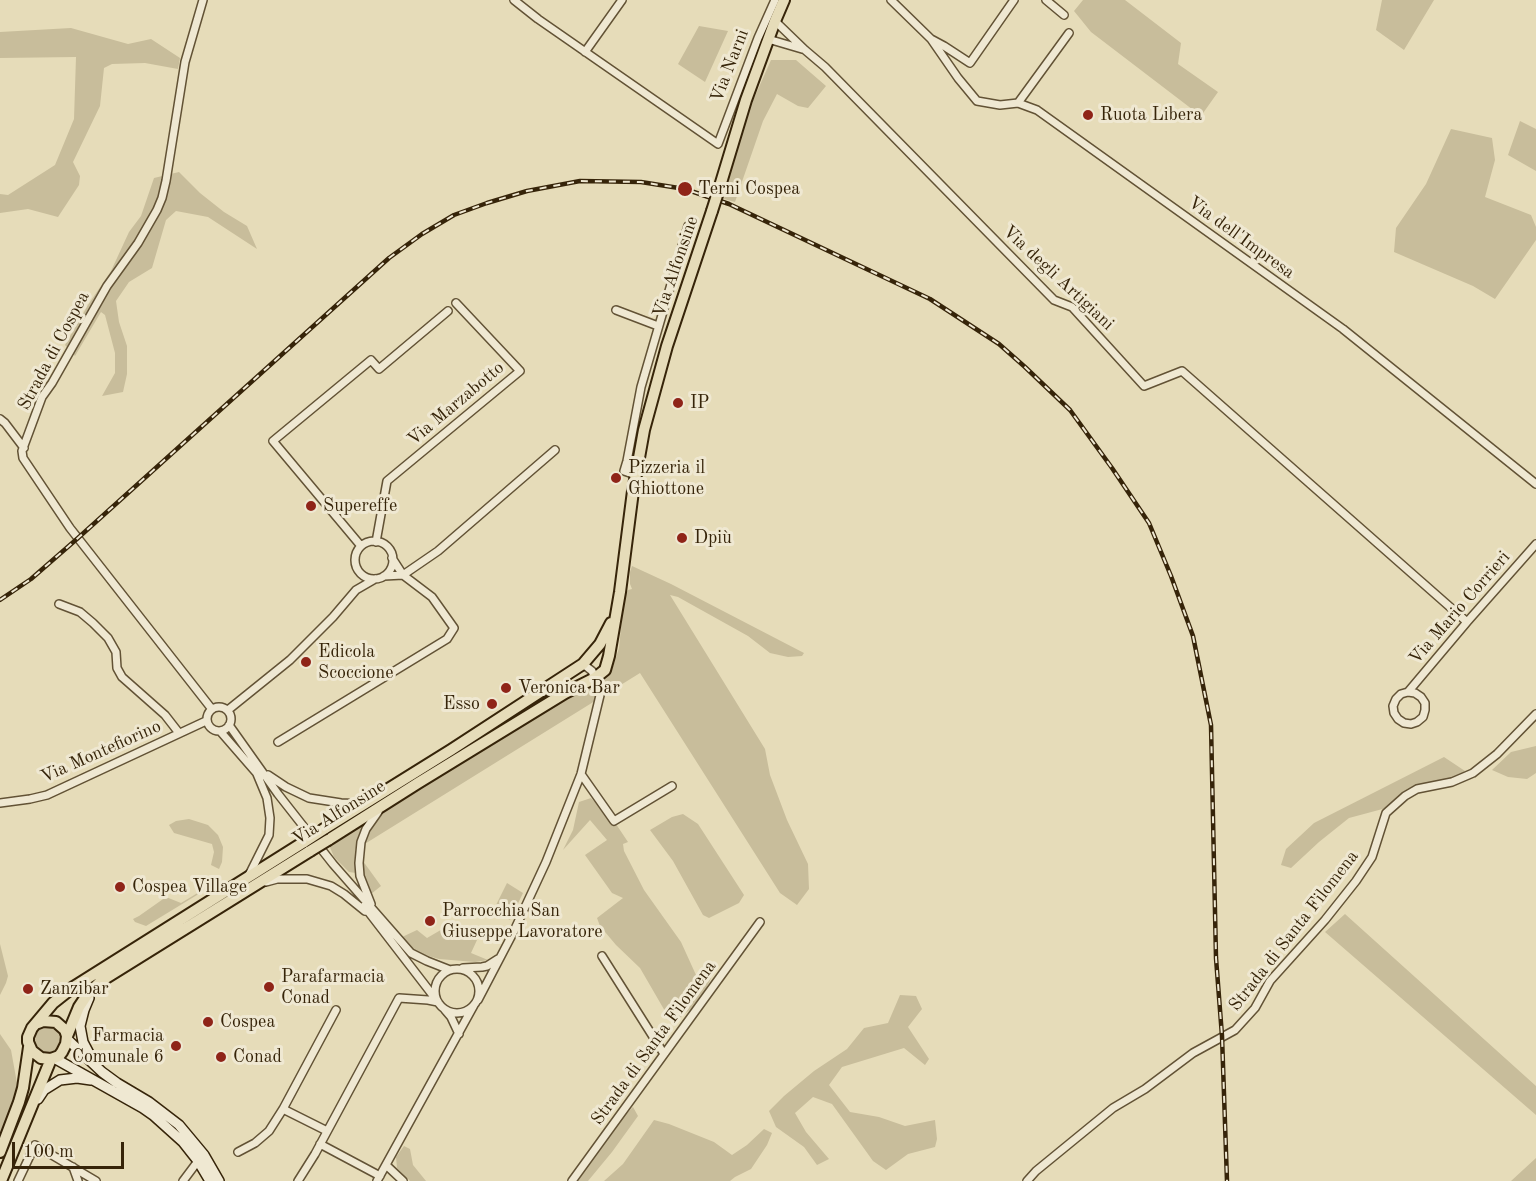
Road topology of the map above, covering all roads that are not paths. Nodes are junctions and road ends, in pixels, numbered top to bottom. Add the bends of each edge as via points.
1 (203, 0) edge
2 (514, 0) edge
3 (622, 0) edge
4 (775, 0) edge
5 (784, 0) edge
6 (891, 0) edge
7 (1014, 0) edge
8 (1046, 0) edge
9 (1064, 15) dead end
10 (775, 21) junction
11 (1069, 33) dead end
12 (768, 39) junction
13 (931, 39) junction
14 (805, 50) junction
15 (585, 52) junction
16 (1018, 103) junction
17 (688, 226) dead end
18 (456, 303) dead end
19 (616, 310) dead end
20 (448, 311) dead end
21 (658, 326) junction
22 (0, 419) edge
23 (24, 448) junction
24 (555, 450) dead end
25 (636, 475) junction
26 (1535, 484) edge
27 (376, 542) junction
28 (1536, 544) edge
29 (361, 546) junction
30 (392, 558) junction
31 (360, 573) junction
32 (403, 575) junction
33 (384, 576) junction
34 (375, 579) junction
35 (356, 590) junction
36 (59, 604) dead end
37 (616, 615) junction
38 (1467, 622) junction
39 (583, 664) junction
40 (598, 682) junction
41 (1408, 692) junction
42 (211, 708) junction
43 (228, 710) junction
44 (1536, 714) edge
45 (206, 721) junction
46 (229, 725) junction
47 (220, 731) junction
48 (179, 733) junction
49 (278, 742) dead end
50 (260, 772) junction
51 (581, 774) junction
52 (672, 786) dead end
53 (388, 801) junction
54 (0, 802) edge
55 (364, 804) junction
56 (307, 846) junction
57 (248, 877) junction
58 (258, 884) junction
59 (373, 915) junction
60 (760, 922) dead end
61 (602, 956) dead end
62 (500, 958) junction
63 (454, 970) junction
64 (439, 980) junction
65 (101, 981) junction
66 (426, 986) junction
67 (476, 1003) junction
68 (441, 1005) junction
69 (336, 1010) dead end
70 (451, 1017) junction
71 (38, 1023) junction
72 (464, 1024) junction
73 (459, 1034) junction
74 (67, 1038) junction
75 (30, 1047) junction
76 (664, 1054) junction
77 (53, 1058) junction
78 (99, 1076) junction
79 (31, 1108) junction
80 (283, 1109) junction
81 (327, 1131) junction
82 (320, 1144) junction
83 (0, 1152) edge
84 (238, 1152) dead end
85 (198, 1161) junction
86 (386, 1165) junction
87 (73, 1167) junction
88 (379, 1179) edge
89 (1, 1181) edge
90 (18, 1181) edge
91 (78, 1181) edge
92 (96, 1181) edge
93 (183, 1181) edge
94 (210, 1181) edge
95 (219, 1181) edge
96 (298, 1181) edge
97 (403, 1181) edge
98 (572, 1181) edge
99 (1027, 1181) edge

1 - 23 street, Strada di Cospea via 184,62 162,198 42,397
2 - 15 street
3 - 15 street
4 - 15 street, Via Narni via 718,144
5 - 10 main road, Via Narni
6 - 13 street
7 - 13 street via 970,63
8 - 9 street
10 - 12 main road, Via Narni
10 - 14 street, Via degli Artigiani
11 - 16 street
12 - 14 street, Via degli Artigiani
12 - 25 main road, Via Alfonsine, bridge via 667,346
13 - 16 street, Via dell'Impresa via 977,101
14 - 38 street, Via degli Artigiani via 1054,300 1072,308 1144,386 1182,371
16 - 26 street, Via dell'Impresa via 1037,110 1343,329
17 - 21 street, Via Alfonsine
18 - 27 street, Via Marzabotto via 520,371 387,482
19 - 21 street, Via Alfonsine
20 - 29 street via 379,369 371,360 273,441
21 - 25 street, Via Alfonsine via 624,471
22 - 23 street
23 - 42 street via 23,458 70,528
24 - 32 street
25 - 37 main road, Via Alfonsine
27 - 29 street
27 - 30 street via 387,547
28 - 38 street, Via Mario Corrieri
29 - 31 street via 355,556
30 - 32 street
30 - 33 street via 390,570
31 - 34 street
31 - 35 street
32 - 33 street
32 - 49 street via 432,597 454,628 447,639
33 - 34 street
34 - 35 street
35 - 43 street via 290,660
36 - 48 street, Via Montefiorino via 80,612 108,638 122,677 165,715
37 - 39 main road, Via Alfonsine
37 - 40 main road, Via Alfonsine via 609,656
38 - 41 street, Via Mario Corrieri
39 - 40 street
39 - 55 main road, Via Alfonsine
40 - 51 street
40 - 53 main road, Via Alfonsine via 565,693
41 - 41 street, Via Mario Corrieri via 1401,694 1393,706 1398,719 1411,724 1423,717 1425,703
42 - 43 street
42 - 45 street
43 - 46 street
44 - 99 street, Strada di Santa Filomena via 1473,773 1417,789 1386,813 1372,857 1356,881 1270,981 1255,1008 1235,1030 1193,1053 1113,1108
45 - 47 street via 210,728
45 - 48 street, Via Montefiorino
46 - 47 street
46 - 50 street
47 - 50 street
48 - 54 street, Via Montefiorino via 47,795
50 - 55 street via 309,798
50 - 57 street via 270,818 269,835
50 - 59 street
51 - 52 street via 614,821
51 - 62 street via 546,862
53 - 56 main road, Via Alfonsine, bridge via 328,840
53 - 59 street via 361,842 360,876
55 - 56 main road, Via Alfonsine, bridge via 324,829
56 - 57 main road, Via Alfonsine
56 - 58 main road, Via Alfonsine
57 - 71 main road, Via Alfonsine via 72,988
58 - 59 street via 277,879 307,879 332,886
58 - 65 main road, Via Alfonsine
59 - 63 street via 411,953
59 - 66 street
60 - 76 street, Strada di Santa Filomena
61 - 76 street
62 - 63 street via 487,966
62 - 67 street
63 - 64 street
63 - 67 street via 474,976 480,988
64 - 66 street
64 - 68 street via 435,991
65 - 74 main road, Via Alfonsine via 79,1007
65 - 78 main road via 90,996 80,1026
66 - 68 street
67 - 68 street via 469,1010 456,1013
67 - 72 street
68 - 70 street
68 - 81 street via 399,998
69 - 80 street
70 - 72 street
70 - 73 street
71 - 74 main road via 56,1022
71 - 75 main road via 29,1033
72 - 73 street
73 - 86 street
74 - 77 main road via 62,1052
74 - 78 main road
75 - 77 main road via 36,1055
75 - 83 main road via 23,1088
76 - 98 street, Strada di Santa Filomena
77 - 78 main road
77 - 79 main road
78 - 79 main road via 60,1080 44,1090
78 - 85 main road via 153,1114
78 - 95 main road via 149,1102 179,1125
79 - 89 main road
80 - 81 street
80 - 84 street via 269,1131
81 - 82 street
82 - 88 street
82 - 96 street
85 - 93 street
85 - 94 main road
86 - 88 street
86 - 97 street
87 - 90 street via 35,1145
87 - 91 street
87 - 92 street

